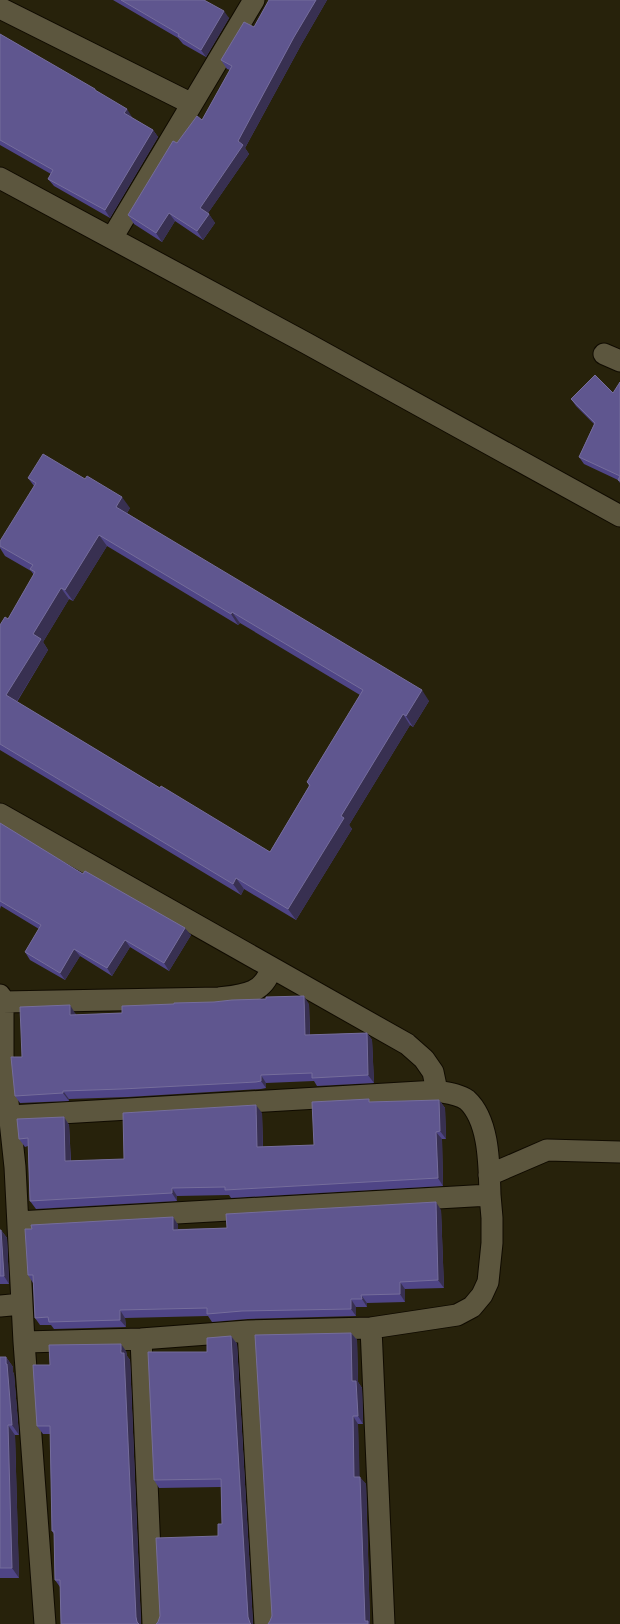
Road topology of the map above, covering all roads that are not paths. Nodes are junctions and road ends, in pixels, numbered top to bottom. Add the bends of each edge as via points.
1 (254, 0) edge
2 (0, 8) edge
3 (192, 104) junction
4 (0, 178) edge
5 (112, 238) junction
6 (620, 516) edge
7 (0, 814) edge
8 (271, 968) junction
9 (2, 999) edge
10 (2, 1056) edge
11 (437, 1091) junction
12 (10, 1116) junction
13 (619, 1150) edge
14 (7, 1168) edge
15 (489, 1175) junction
16 (490, 1196) junction
17 (18, 1222) junction
18 (22, 1304) junction
19 (0, 1306) edge
20 (371, 1328) junction
21 (248, 1331) junction
22 (141, 1339) junction
23 (24, 1342) junction
24 (46, 1624) edge
25 (152, 1624) edge
26 (266, 1624) edge
27 (384, 1624) edge

1 - 3 street
2 - 3 street
3 - 5 street
4 - 5 street
5 - 6 street
7 - 8 street
8 - 9 street via 268,979 258,989 243,995 219,998
8 - 11 street via 407,1044 424,1059 433,1072
9 - 10 street
10 - 12 street
11 - 12 street
11 - 15 street via 452,1093 466,1099 475,1110 488,1151
12 - 14 street
13 - 15 street via 547,1150
14 - 17 street
15 - 16 street
16 - 17 street
16 - 20 street via 492,1243 488,1282 472,1307 457,1315
17 - 18 street
18 - 19 street
18 - 23 street
20 - 21 street
20 - 27 street
21 - 22 street
21 - 26 street
22 - 23 street
22 - 25 street
23 - 24 street

